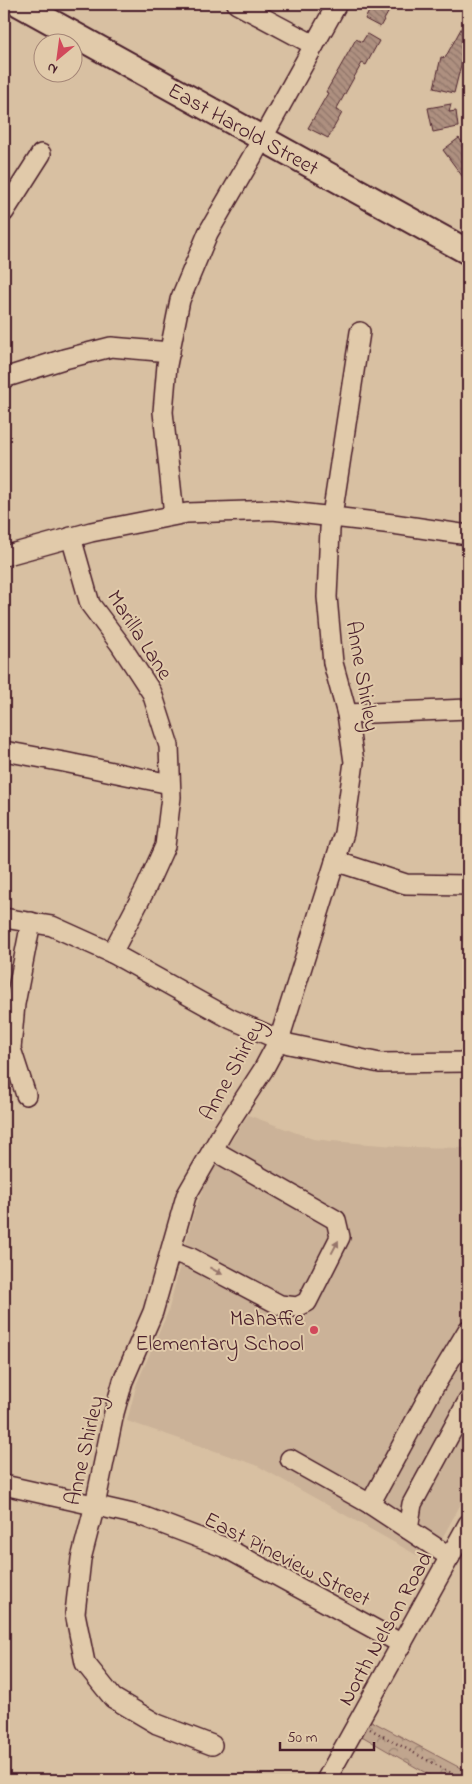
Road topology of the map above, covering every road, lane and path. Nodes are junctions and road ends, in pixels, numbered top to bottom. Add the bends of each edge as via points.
1 (19, 4) edge
2 (237, 4) edge
3 (336, 4) edge
4 (314, 45) junction
5 (262, 139) junction
6 (41, 154) dead end
7 (4, 212) edge
8 (468, 252) edge
9 (360, 332) dead end
10 (170, 352) junction
11 (4, 378) edge
12 (174, 515) junction
13 (332, 517) junction
14 (468, 535) edge
15 (70, 537) junction
16 (4, 556) edge
17 (468, 709) edge
18 (347, 714) junction
19 (4, 751) edge
20 (170, 784) junction
21 (335, 861) junction
22 (468, 885) edge
23 (4, 918) edge
24 (31, 922) junction
25 (112, 953) junction
26 (278, 1040) junction
27 (468, 1062) edge
28 (26, 1096) dead end
29 (213, 1150) junction
30 (172, 1251) junction
31 (468, 1330) edge
32 (468, 1401) edge
33 (290, 1459) dead end
34 (4, 1485) edge
35 (95, 1504) junction
36 (370, 1504) junction
37 (468, 1524) edge
38 (408, 1529) junction
39 (450, 1557) junction
40 (402, 1644) junction
41 (358, 1722) junction
42 (212, 1745) dead end
43 (326, 1780) edge
44 (464, 1780) edge

1 - 5 main road, East Harold Street
2 - 4 street
3 - 4 street
4 - 5 street
5 - 8 main road, East Harold Street
5 - 10 street via 208,232 180,300
6 - 7 street
9 - 13 street, Anne Shirley
10 - 11 street via 111,347
10 - 12 street via 163,412
12 - 13 street via 273,510
12 - 15 street
13 - 14 street
13 - 18 street, Anne Shirley via 327,597 333,663
15 - 16 street
15 - 20 street, Marilla Lane via 90,604 152,693 169,746
17 - 18 street
18 - 21 street, Anne Shirley via 354,762 344,833
19 - 20 street
20 - 25 street, Marilla Lane via 165,846
21 - 22 street via 406,884
21 - 26 street, Anne Shirley
23 - 24 street
24 - 25 street via 52,926
24 - 28 street via 15,1004 11,1049
25 - 26 street via 231,1019
26 - 27 street via 380,1063
26 - 29 street, Anne Shirley
29 - 30 street, Anne Shirley via 186,1196
30 -> 29 street via 192,1258 280,1305 297,1308 306,1302 340,1237 336,1220
30 - 35 street, Anne Shirley via 153,1312 123,1382
31 - 36 street
32 - 38 street via 412,1504
33 - 36 street
34 - 35 street, East Pineview Street
35 - 40 street, East Pineview Street via 142,1516 226,1548
35 - 42 street, Anne Shirley via 81,1559 75,1614 85,1662 113,1698 157,1724
36 - 38 street
37 - 39 street, North Nelson Road
38 - 39 street
39 - 40 street, North Nelson Road
40 - 41 street, North Nelson Road
41 - 43 street, North Nelson Road
41 - 44 path

